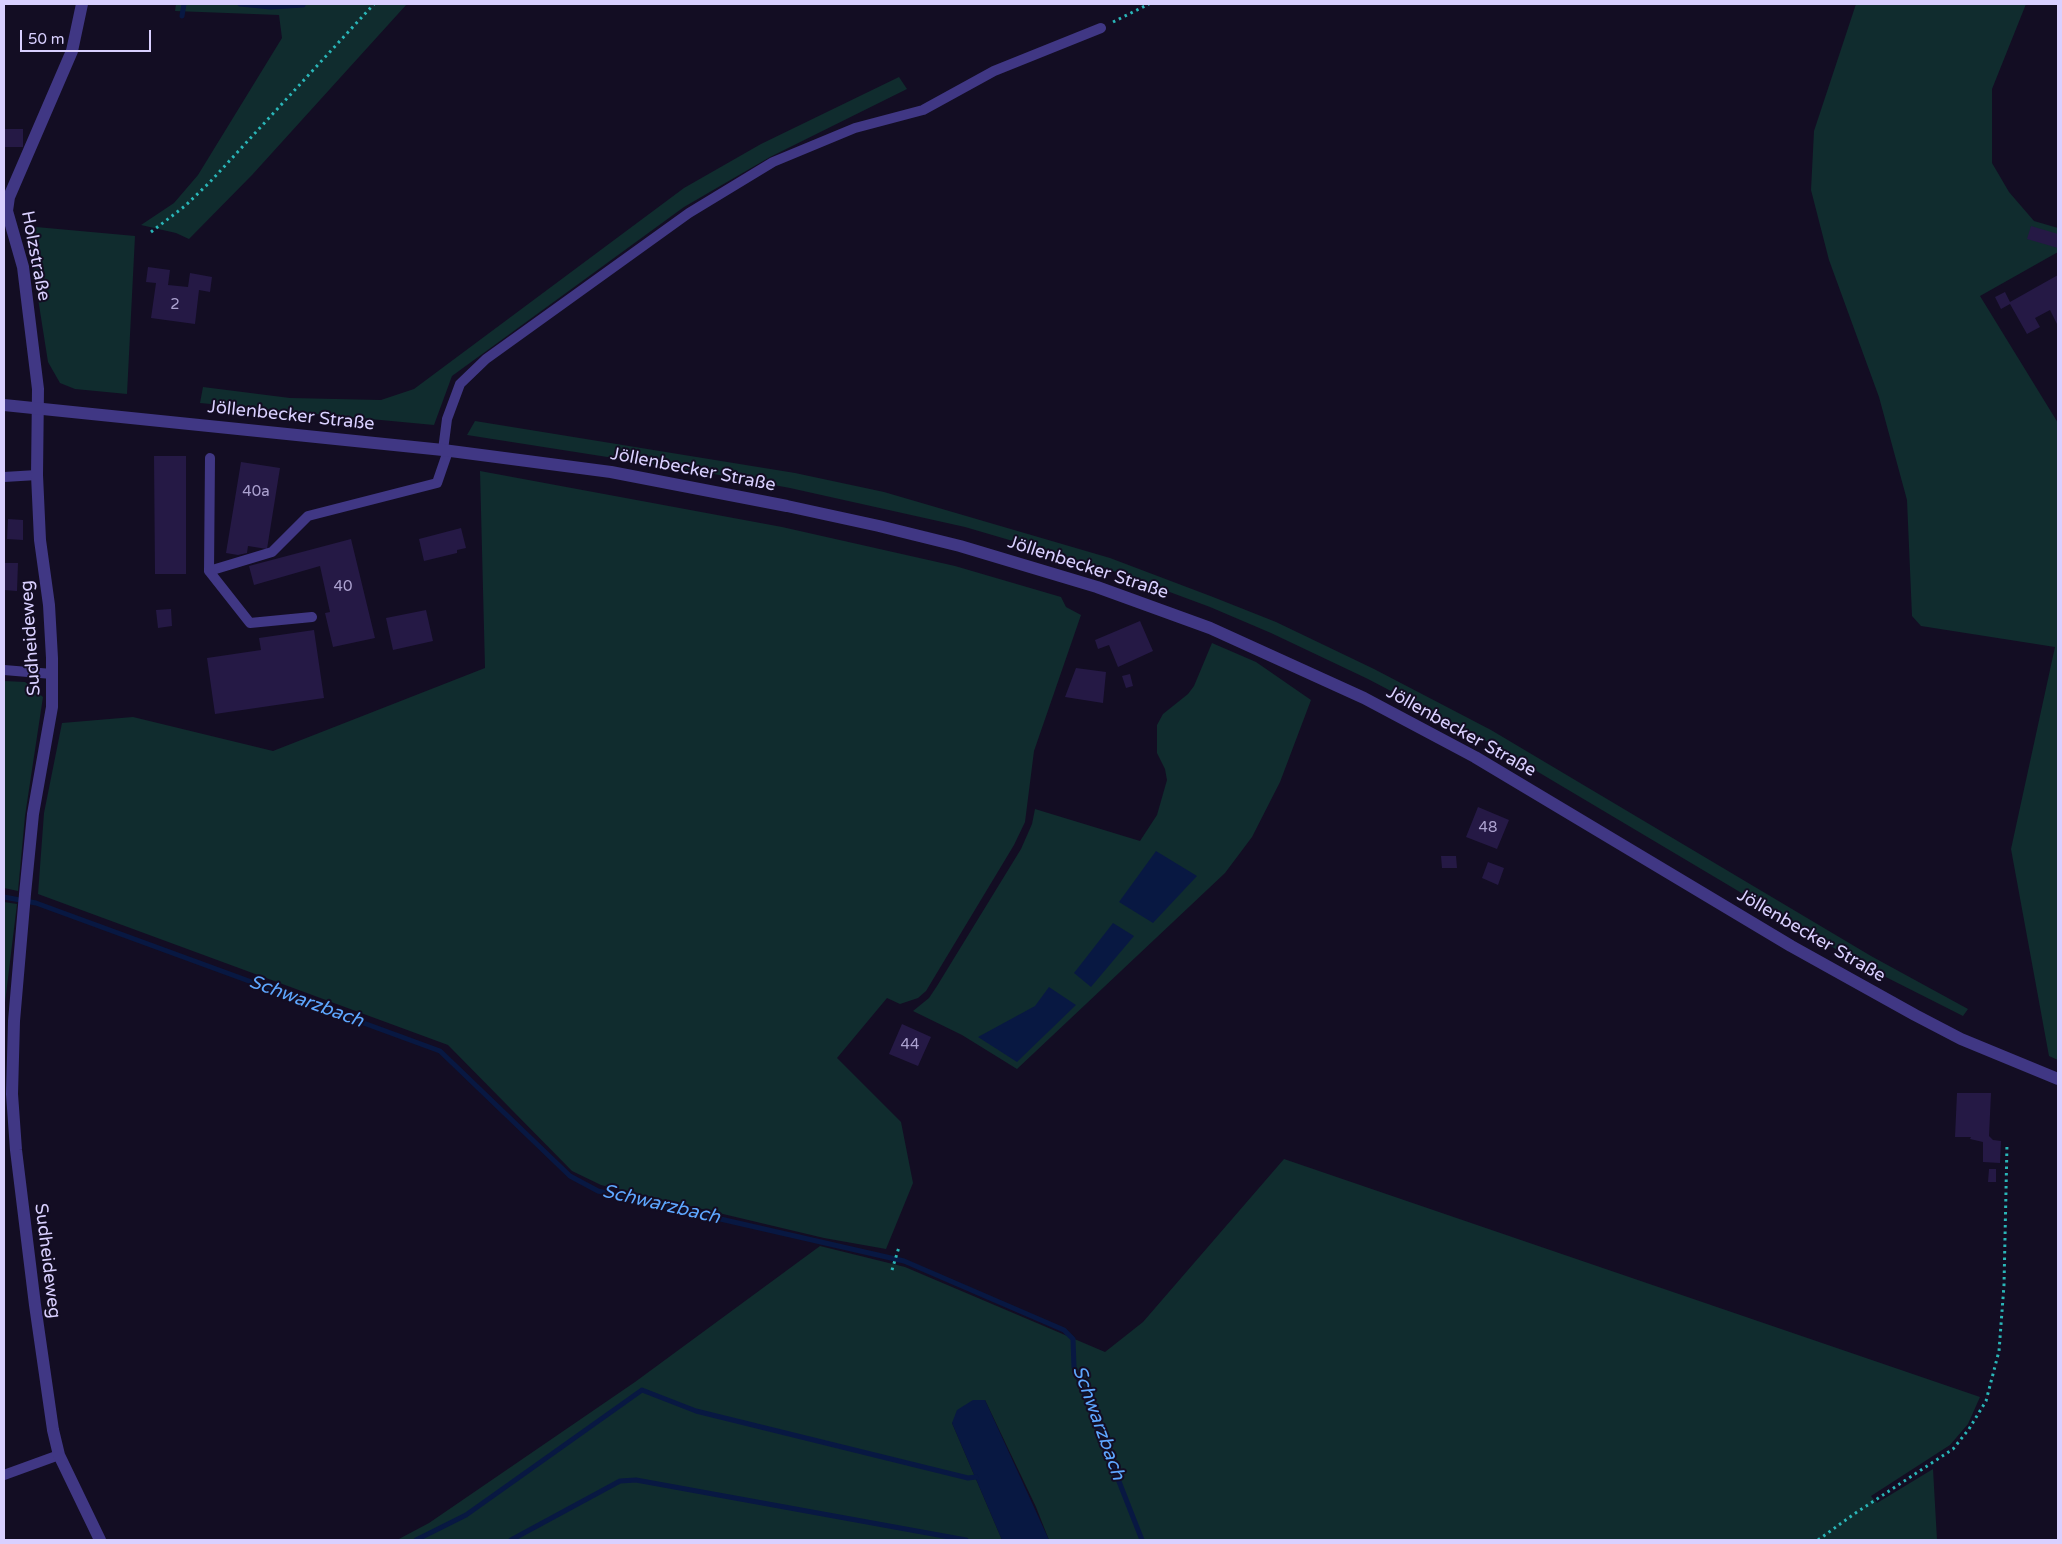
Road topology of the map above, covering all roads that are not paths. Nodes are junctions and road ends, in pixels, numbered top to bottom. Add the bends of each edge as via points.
1 (82, 4) edge
2 (1101, 28) road end
3 (4, 405) edge
4 (38, 409) junction
5 (445, 450) junction
6 (210, 458) dead end
7 (37, 475) junction
8 (4, 477) edge
9 (209, 571) junction
10 (312, 617) dead end
11 (4, 670) edge
12 (52, 674) junction
13 (2058, 1079) edge
14 (59, 1455) junction
15 (4, 1475) edge
16 (100, 1540) edge

1 - 4 street, Holzstraße via 72,51 9,197 7,211 23,267
2 - 5 lane via 994,71 923,110 855,128 773,162 689,213 486,359 460,384 448,419
3 - 4 street, Jöllenbecker Straße
4 - 5 street, Jöllenbecker Straße
4 - 7 street, Sudheideweg
5 - 9 lane via 437,483 308,516 272,552
5 - 13 street, Jöllenbecker Straße via 611,472 879,526 1030,566 1210,628 1364,698 1467,752 1860,985 1961,1039
6 - 9 lane
7 - 8 lane
7 - 12 street, Sudheideweg
9 - 10 lane via 250,623
11 - 12 lane
12 - 14 street, Sudheideweg via 52,707 33,814 23,913 12,1094 35,1305
14 - 15 lane
14 - 16 street, Sudheideweg

